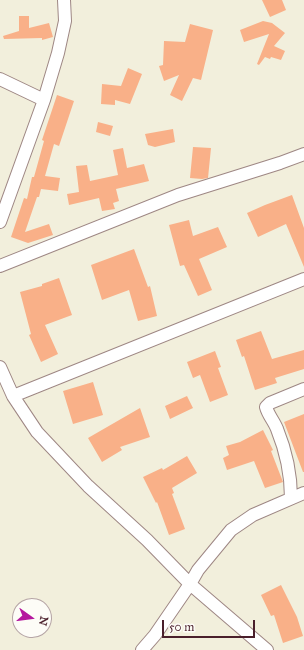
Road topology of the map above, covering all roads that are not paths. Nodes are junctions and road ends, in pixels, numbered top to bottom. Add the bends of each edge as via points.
1 (64, 0) edge
2 (0, 79) edge
3 (44, 100) junction
4 (304, 154) edge
5 (0, 222) edge
6 (0, 266) edge
7 (304, 279) edge
8 (0, 367) edge
9 (304, 390) edge
10 (14, 396) junction
11 (304, 493) edge
12 (291, 498) junction
13 (190, 584) junction
14 (142, 650) edge
15 (267, 650) edge

1 - 3 street via 65,20
2 - 3 street
3 - 5 street
4 - 6 street via 167,199
7 - 10 street
8 - 10 street
9 - 12 street via 270,403 266,407 285,451 291,481
10 - 13 street via 37,432 88,486
11 - 12 street
12 - 13 street via 253,515 231,530 198,570
13 - 14 street
13 - 15 street

